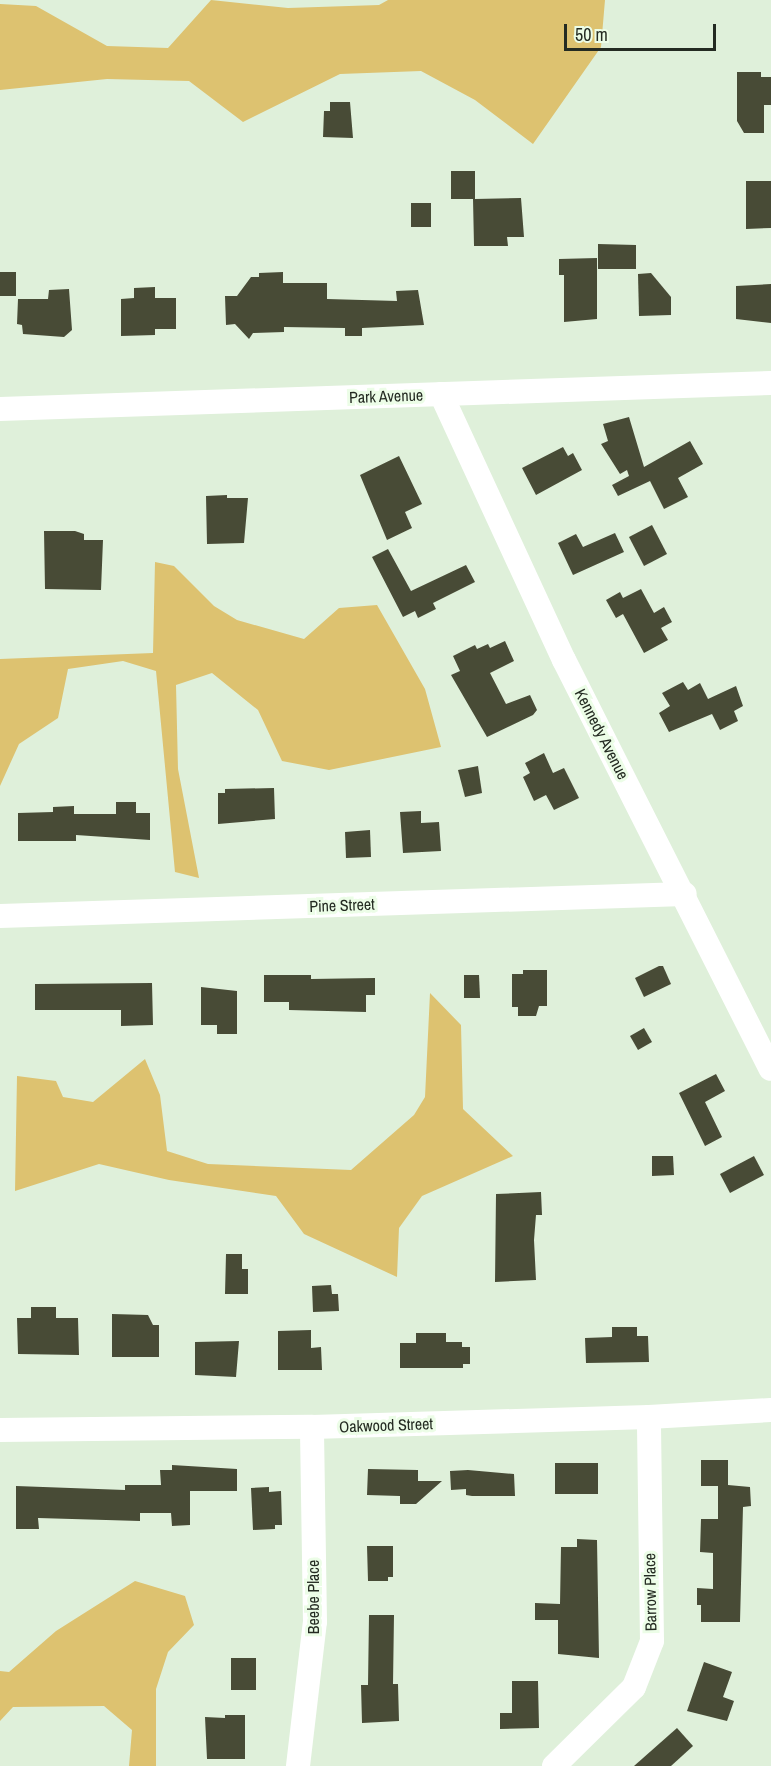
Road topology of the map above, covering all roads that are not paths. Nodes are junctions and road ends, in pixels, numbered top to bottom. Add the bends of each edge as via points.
1 (771, 383) edge
2 (441, 394) junction
3 (0, 409) edge
4 (685, 894) junction
5 (0, 916) edge
6 (771, 1069) edge
7 (771, 1410) edge
8 (649, 1418) junction
9 (312, 1427) junction
10 (0, 1430) edge
11 (298, 1766) edge
12 (554, 1766) edge

1 - 2 street, Park Avenue
2 - 3 street, Park Avenue
2 - 4 street, Kennedy Avenue via 564,660
4 - 5 street, Pine Street
4 - 6 street, Kennedy Avenue
7 - 8 street, Oakwood Street
8 - 9 street, Oakwood Street
8 - 12 street, Barrow Place via 652,1641 634,1687
9 - 10 street, Oakwood Street
9 - 11 street, Beebe Place via 315,1622

